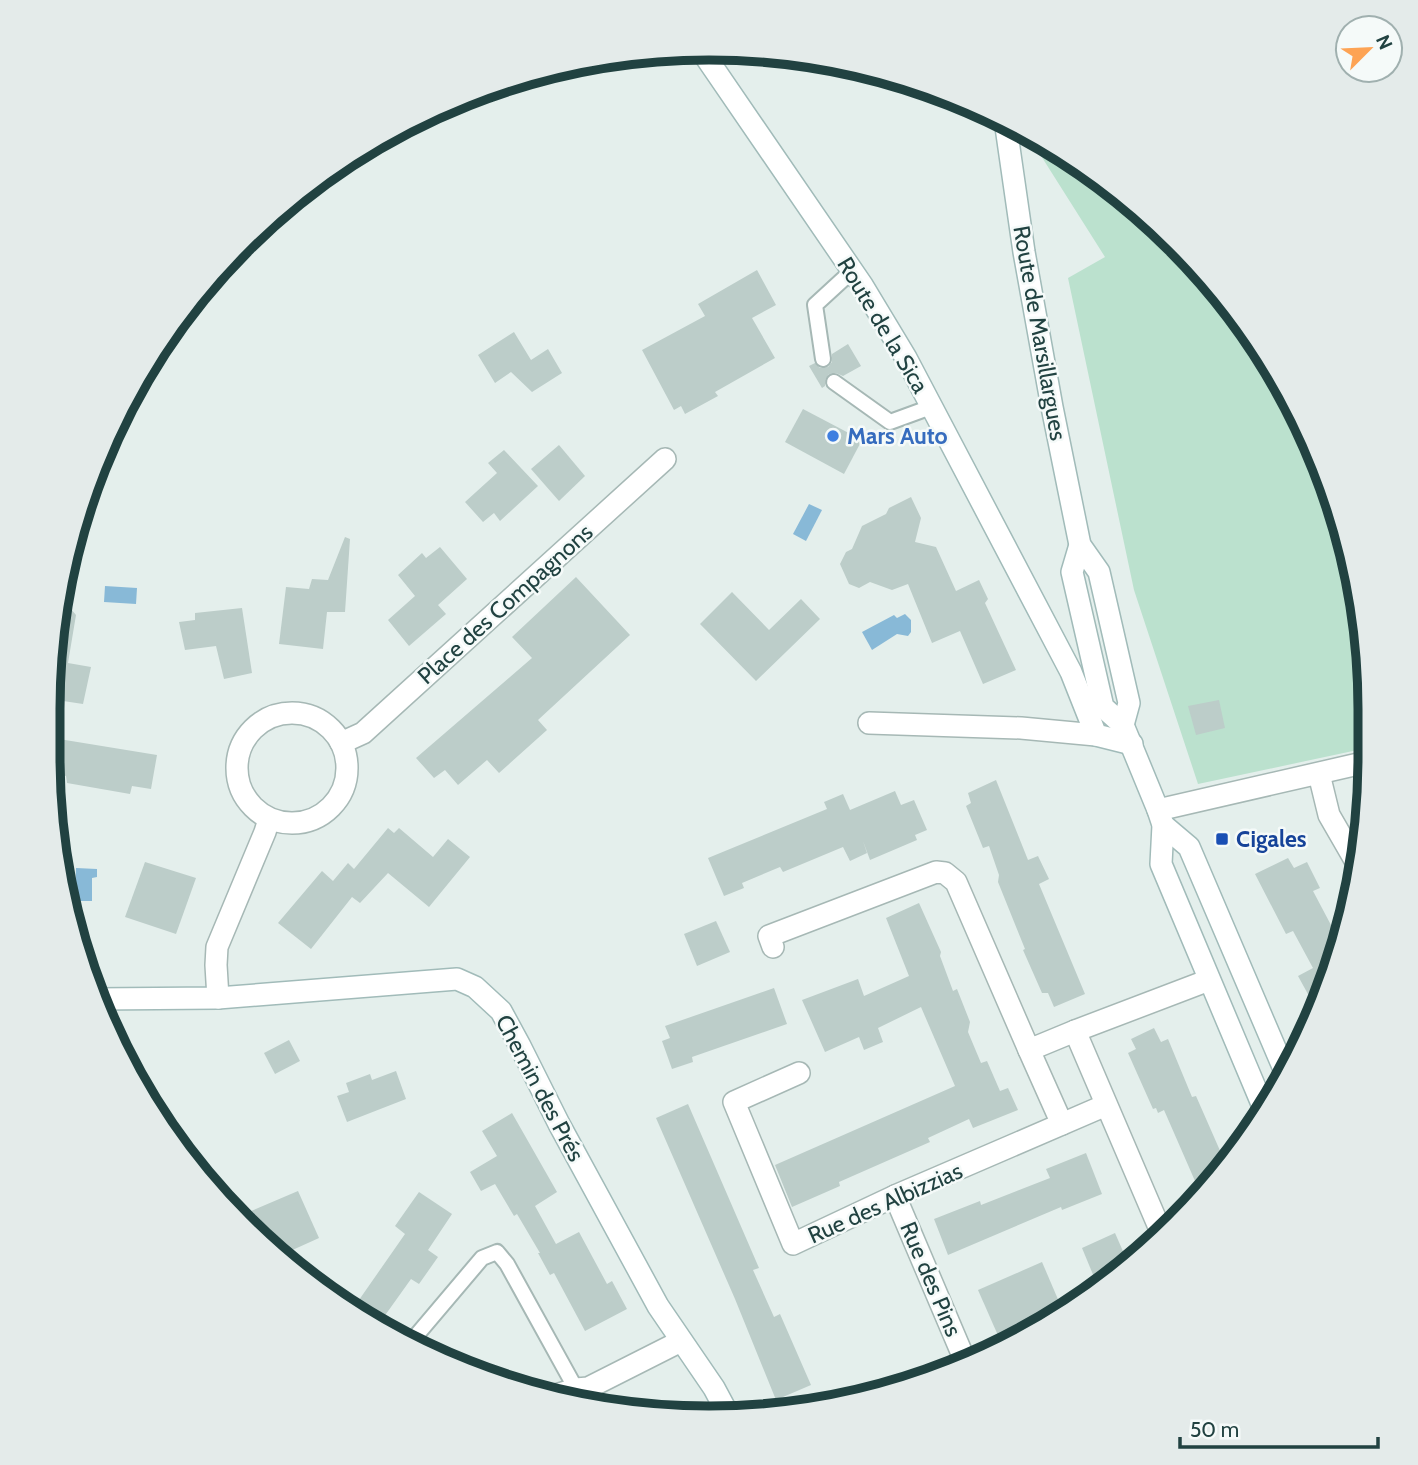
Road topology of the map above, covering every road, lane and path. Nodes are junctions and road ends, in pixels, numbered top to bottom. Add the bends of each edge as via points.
1 (708, 60) edge
2 (1007, 132) edge
3 (852, 271) junction
4 (822, 359) dead end
5 (834, 382) dead end
6 (931, 407) junction
7 (664, 459) dead end
8 (869, 723) dead end
9 (1127, 734) junction
10 (1096, 735) junction
11 (341, 743) junction
12 (1358, 764) edge
13 (1319, 774) junction
14 (1161, 817) junction
15 (269, 819) junction
16 (1351, 853) edge
17 (773, 947) dead end
18 (1244, 972) junction
19 (1209, 980) junction
20 (218, 998) junction
21 (107, 999) edge
22 (1075, 1031) junction
23 (1029, 1050) junction
24 (1281, 1062) edge
25 (799, 1073) dead end
26 (1260, 1099) edge
27 (1106, 1105) junction
28 (1062, 1124) junction
29 (895, 1196) junction
30 (1158, 1224) edge
31 (416, 1336) edge
32 (681, 1341) junction
33 (963, 1354) edge
34 (576, 1389) junction
35 (571, 1390) edge
36 (723, 1405) edge

1 - 3 street, Route de la Sica
2 - 9 street, Route de Marsillargues via 1026,265 1080,545 1072,572 1103,707
3 - 4 lane via 815,305
3 - 6 street, Route de la Sica
5 - 6 lane via 890,422
6 - 10 street, Route de la Sica via 1070,672
7 - 11 street, Place des Compagnons via 363,733
8 - 10 street
9 - 10 street
9 - 14 street, Route de Marsillargues
11 - 15 street via 347,761 346,781 338,799 307,821
11 - 15 street via 313,716 293,712 256,725 237,759 237,779 255,810
12 - 13 street
13 - 14 street
13 - 16 street via 1329,816
14 - 18 street via 1189,847
14 - 19 street via 1161,864
15 - 20 street via 217,947
17 - 23 street via 769,936 936,872 945,873 956,882
18 - 19 street
18 - 24 street
19 - 22 street
19 - 26 street
20 - 21 street, Chemin des Prés
20 - 32 street, Chemin des Prés via 457,979 475,987 501,1011
22 - 23 street
22 - 27 street
23 - 28 street
25 - 29 street, Rue des Albizzias via 734,1102 793,1244
27 - 28 street, Rue des Albizzias
27 - 30 street
28 - 29 street, Rue des Albizzias
29 - 33 street, Rue des Pins
31 - 34 lane via 482,1258 498,1252
32 - 34 street via 588,1388
32 - 36 street, Chemin des Prés
34 - 35 street

